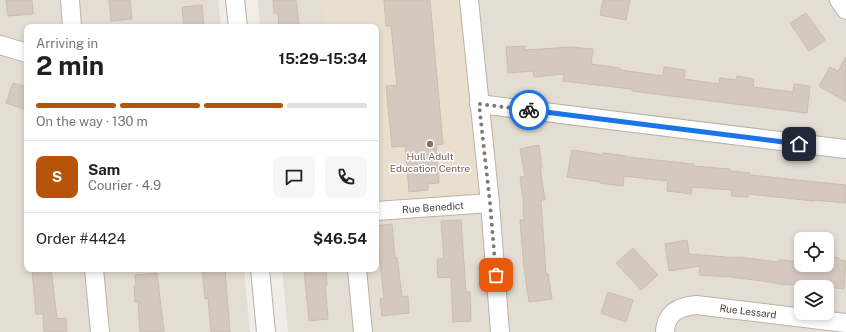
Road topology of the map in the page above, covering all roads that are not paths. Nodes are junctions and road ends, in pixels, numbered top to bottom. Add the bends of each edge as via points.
1 (70, 0) edge
2 (235, 0) edge
3 (469, 0) edge
4 (839, 0) edge
5 (846, 10) edge
6 (72, 24) edge
7 (238, 24) edge
8 (0, 45) edge
9 (24, 52) edge
10 (479, 104) junction
11 (846, 149) edge
12 (490, 203) junction
13 (379, 211) edge
14 (94, 272) edge
15 (260, 272) edge
16 (357, 272) edge
17 (846, 323) edge
18 (100, 332) edge
19 (266, 332) edge
20 (363, 332) edge
21 (500, 332) edge
22 (665, 332) edge

1 - 6 street
2 - 7 street
3 - 10 street
4 - 5 street
8 - 9 street
10 - 11 street
10 - 12 street
12 - 13 street, Rue Benedict
12 - 21 street
14 - 18 street
15 - 19 street
16 - 20 street
17 - 22 street, Rue Lessard via 696,305 674,311 665,323

